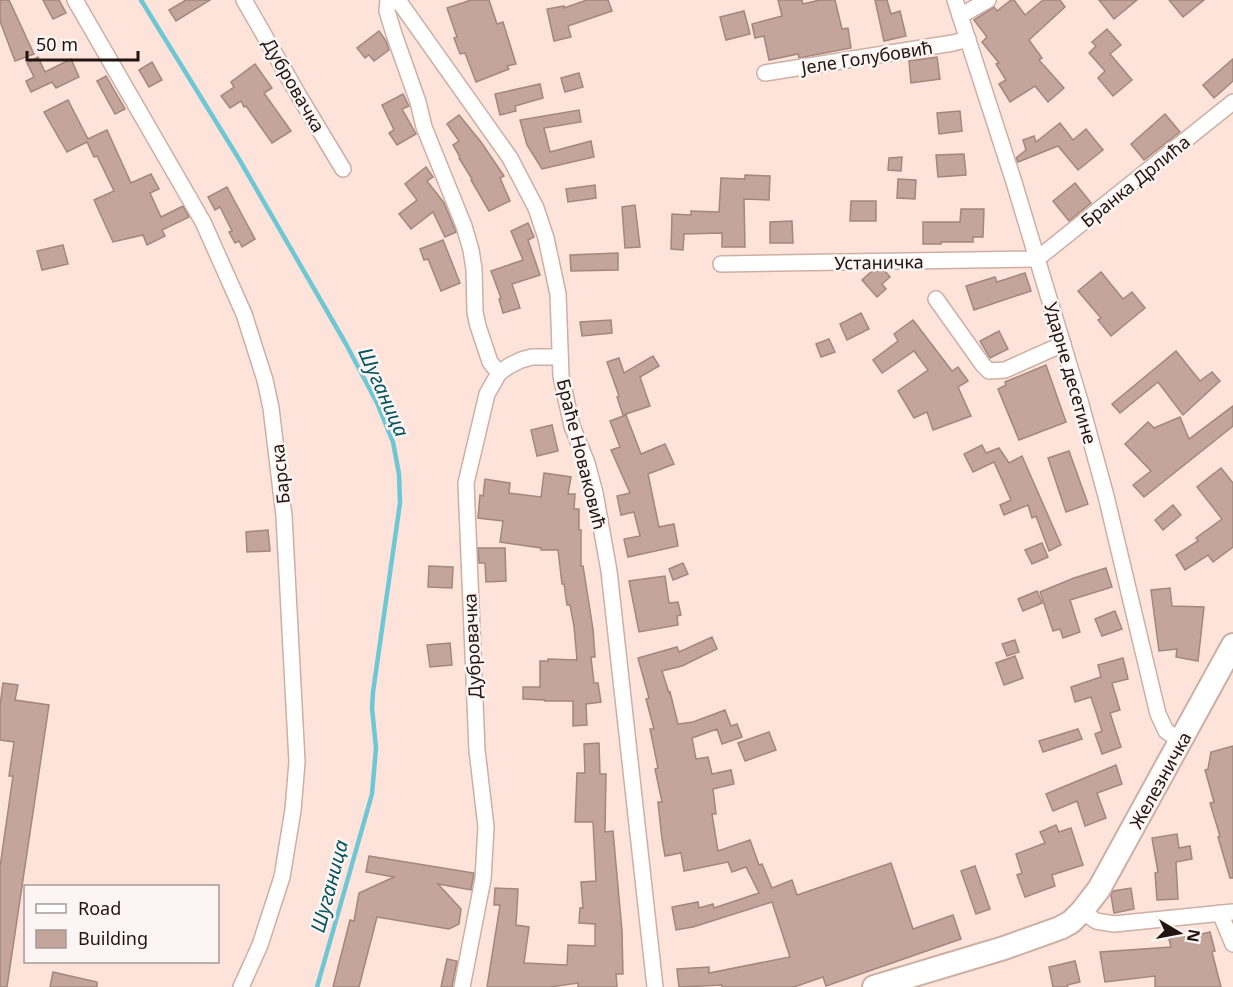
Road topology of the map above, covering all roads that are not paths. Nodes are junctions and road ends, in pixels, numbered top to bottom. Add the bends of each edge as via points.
1 (75, 0) edge
2 (244, 0) edge
3 (388, 0) edge
4 (398, 0) edge
5 (955, 0) edge
6 (988, 0) edge
7 (960, 16) junction
8 (968, 39) junction
9 (765, 73) dead end
10 (1233, 102) edge
11 (343, 170) dead end
12 (1037, 259) junction
13 (721, 264) dead end
14 (936, 299) dead end
15 (1063, 344) junction
16 (560, 357) junction
17 (499, 373) junction
18 (1233, 645) edge
19 (1181, 741) junction
20 (1082, 912) junction
21 (1227, 912) edge
22 (1233, 944) edge
23 (241, 987) edge
24 (462, 987) edge
25 (655, 987) edge
26 (874, 987) edge

1 - 23 street, Барска via 203,222 244,314 271,408 284,516 297,762 282,877 260,945
2 - 11 street, Дубровачка
3 - 17 street via 387,11 424,127 466,234 474,269 478,326 490,362
4 - 16 street, Браће Новаковић via 510,158 536,208 558,294
5 - 7 street, Ударне десетине
6 - 7 street
7 - 8 street, Ударне десетине
8 - 9 street, Јеле Голубовић
8 - 12 street, Ударне десетине
10 - 12 street, Бранка Дрлића
12 - 13 street, Устаничка
12 - 15 street, Ударне десетине
14 - 15 street via 989,371 1005,370
15 - 19 street, Ударне десетине via 1106,496 1158,714 1166,731
16 - 17 street via 532,357
16 - 25 street, Браће Новаковић via 572,426 595,493 609,571
17 - 24 street, Дубровачка via 484,402 466,483 477,750 486,827 483,879
18 - 19 main road, Железничка
19 - 20 main road, Железничка via 1099,889
20 - 21 street via 1095,921 1114,924
20 - 26 main road, Железничка via 1071,922 1036,937
21 - 22 street

